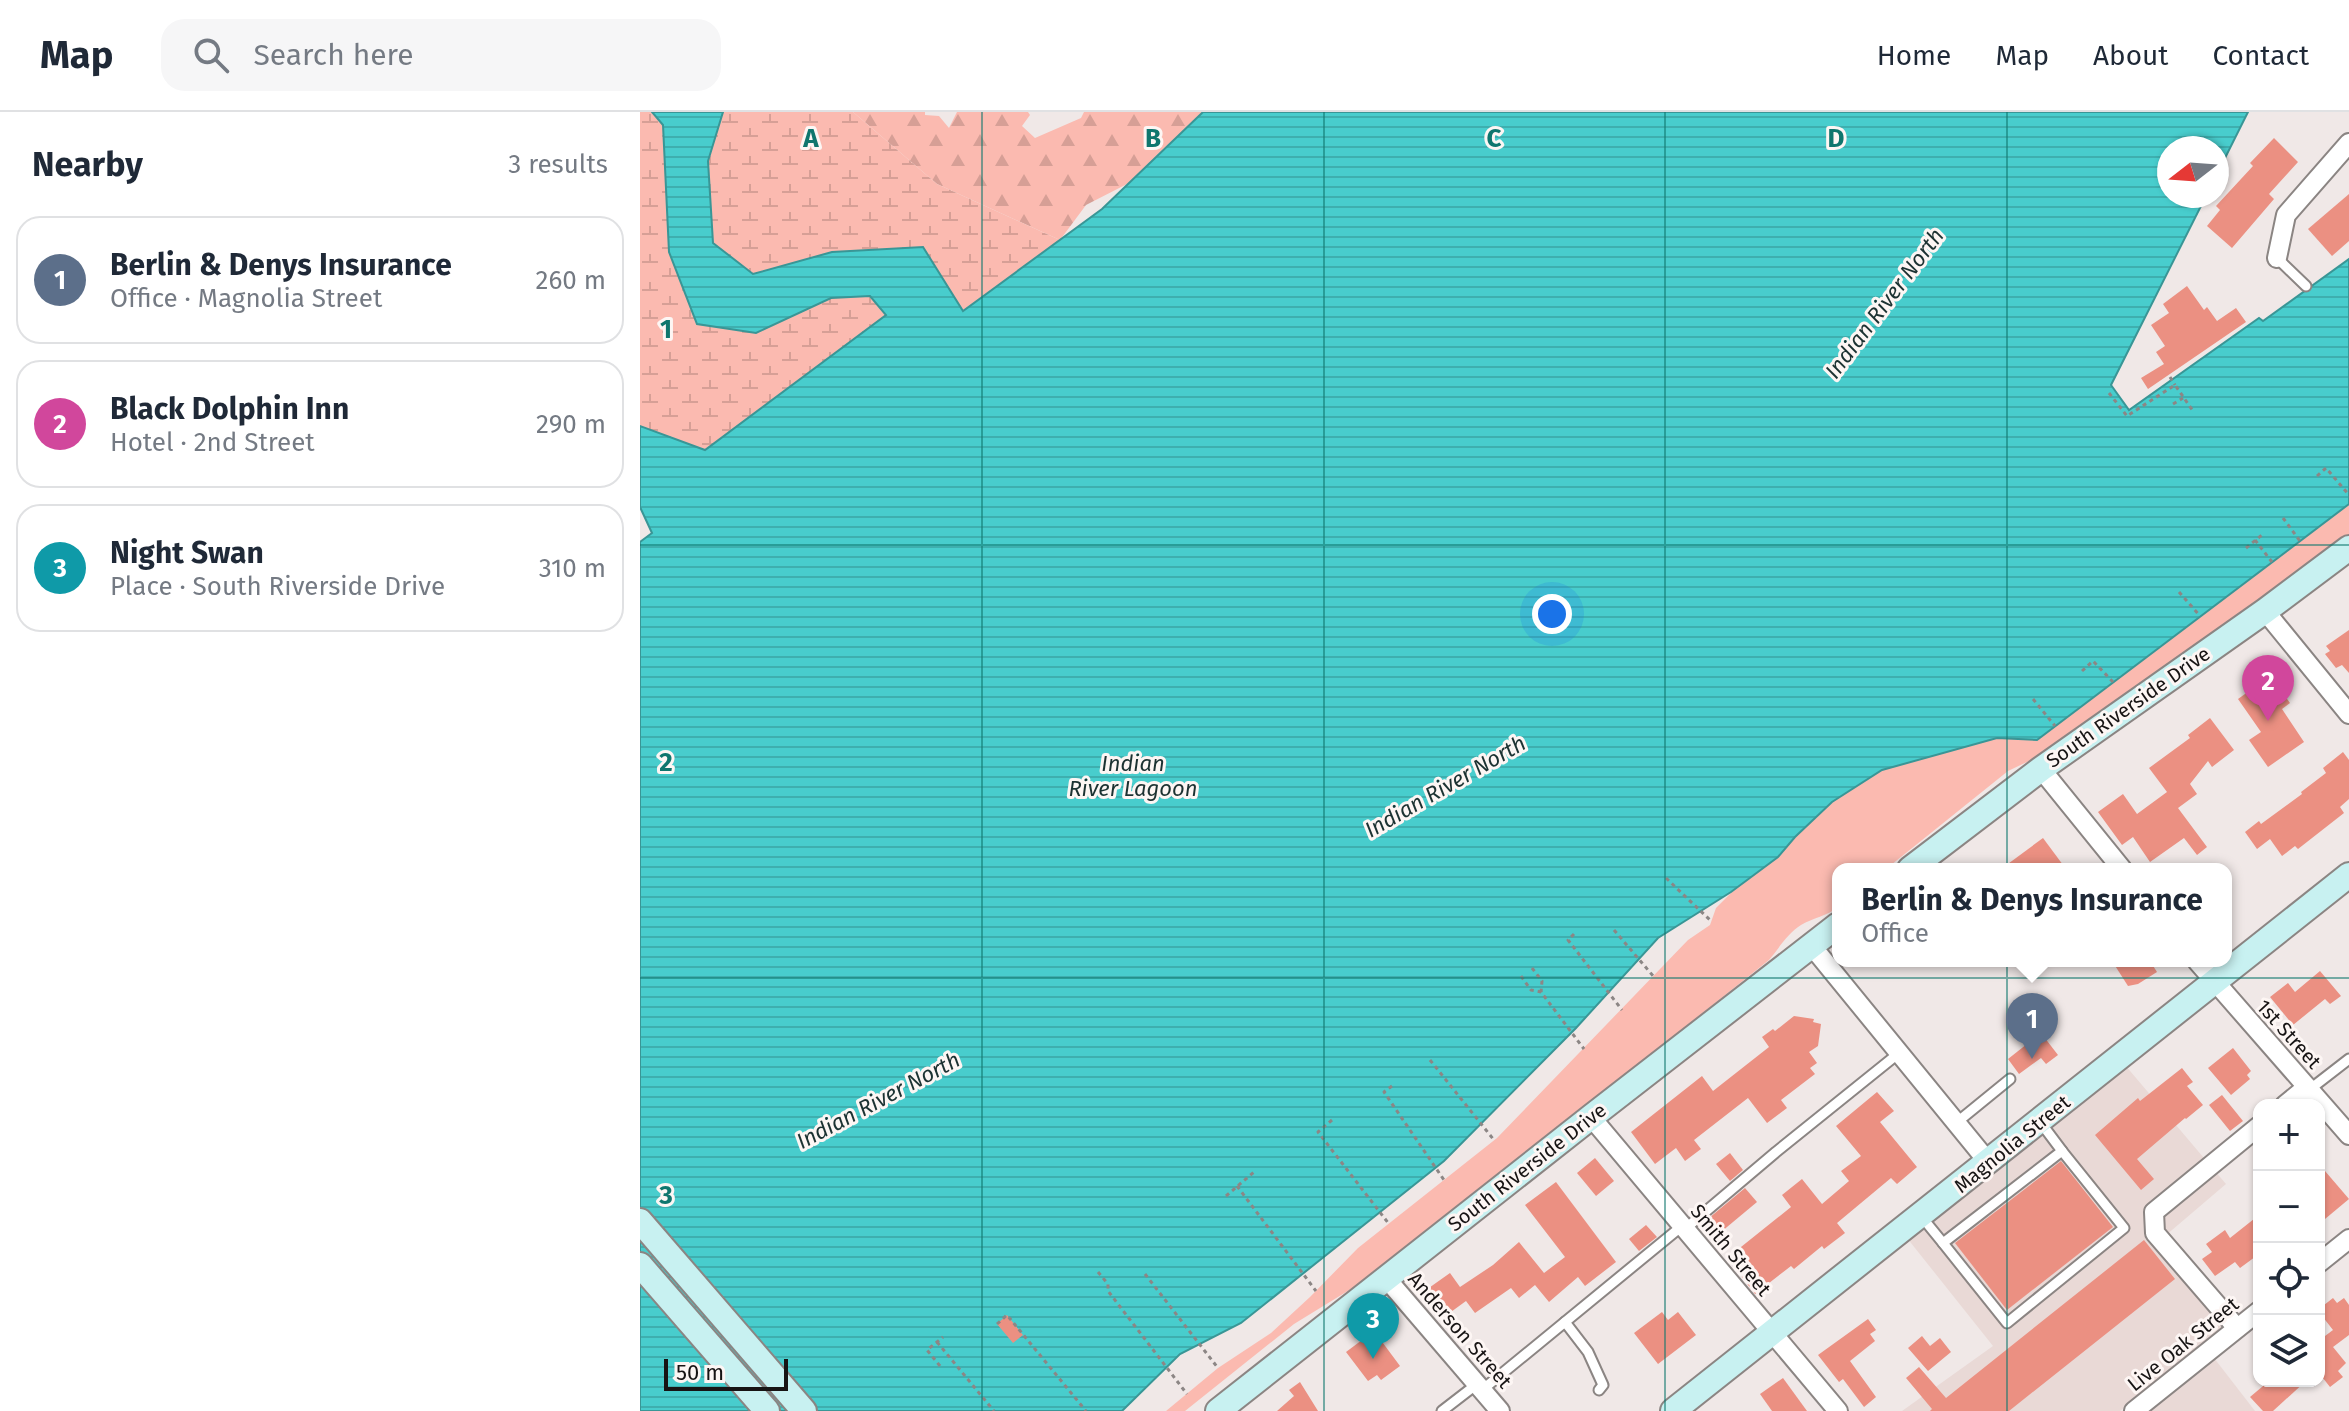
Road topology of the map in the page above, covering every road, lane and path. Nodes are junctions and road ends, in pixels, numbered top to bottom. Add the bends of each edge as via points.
1 (2349, 143) edge
2 (2277, 258) joint
3 (2306, 286) dead end
4 (2170, 377) dead end
5 (2175, 385) junction
6 (2109, 393) dead end
7 (2184, 398) junction
8 (2173, 404) dead end
9 (2193, 411) dead end
10 (2317, 476) dead end
11 (2349, 495) edge
12 (2283, 518) dead end
13 (2263, 534) dead end
14 (2255, 540) junction
15 (2300, 541) dead end
16 (2246, 548) dead end
17 (2349, 548) edge
18 (2272, 562) dead end
19 (2179, 592) dead end
20 (2265, 611) junction
21 (2200, 616) dead end
22 (2082, 671) dead end
23 (2113, 682) dead end
24 (2033, 699) dead end
25 (2349, 714) edge
26 (2055, 726) dead end
27 (2041, 769) junction
28 (1918, 863) edge
29 (2117, 863) edge
30 (2349, 875) edge
31 (1666, 878) dead end
32 (1711, 921) dead end
33 (1832, 929) edge
34 (1614, 930) dead end
35 (1574, 934) dead end
36 (1811, 945) junction
37 (2202, 967) edge
38 (1532, 968) dead end
39 (1521, 976) dead end
40 (1654, 977) dead end
41 (2214, 983) junction
42 (1541, 992) junction
43 (1622, 1010) dead end
44 (1584, 1049) dead end
45 (1899, 1053) junction
46 (2349, 1059) edge
47 (1430, 1060) dead end
48 (2010, 1079) dead end
49 (1392, 1086) dead end
50 (2308, 1089) junction
51 (2294, 1099) edge
52 (1591, 1117) junction
53 (1332, 1120) dead end
54 (2040, 1122) junction
55 (1956, 1123) junction
56 (2253, 1131) edge
57 (2349, 1135) edge
58 (1494, 1140) dead end
59 (2062, 1151) junction
60 (1989, 1163) junction
61 (1254, 1172) dead end
62 (1444, 1180) dead end
63 (1237, 1186) junction
64 (1226, 1196) dead end
65 (1921, 1216) junction
66 (640, 1221) edge
67 (1389, 1224) dead end
68 (1683, 1228) junction
69 (2349, 1239) edge
70 (1943, 1243) junction
71 (2325, 1258) edge
72 (640, 1265) edge
73 (1098, 1272) dead end
74 (1145, 1274) dead end
75 (1386, 1278) junction
76 (1316, 1291) dead end
77 (2254, 1315) edge
78 (1565, 1322) junction
79 (997, 1324) dead end
80 (2237, 1328) junction
81 (1772, 1334) junction
82 (943, 1337) dead end
83 (937, 1342) junction
84 (940, 1366) dead end
85 (1218, 1368) dead end
86 (1479, 1387) junction
87 (1599, 1390) dead end
88 (1187, 1394) dead end
89 (767, 1411) edge
90 (804, 1411) edge
91 (994, 1411) edge
92 (1086, 1411) edge
93 (1218, 1411) edge
94 (1442, 1411) edge
95 (1500, 1411) edge
96 (1673, 1411) edge
97 (1838, 1411) edge
98 (2134, 1411) edge

1 - 2 street via 2286,215
2 - 3 lane
4 - 5 path
5 - 6 path via 2127,416
5 - 7 path
7 - 8 path
7 - 9 path
10 - 11 path via 2326,468
12 - 15 path
13 - 14 path
14 - 16 path
14 - 18 path
17 - 20 street, South Riverside Drive
19 - 21 path
20 - 25 street
20 - 27 street, South Riverside Drive
22 - 23 path via 2093,661
24 - 26 path
27 - 28 street, South Riverside Drive
27 - 29 street
30 - 41 street, Magnolia Street
31 - 32 path
33 - 36 street, South Riverside Drive
34 - 40 path
35 - 43 path via 1568,940
36 - 45 street
36 - 52 street, South Riverside Drive
37 - 41 street, 1st Street
38 - 42 path via 1542,981
39 - 42 path via 1531,990
41 - 50 street, 1st Street
41 - 54 street, Magnolia Street
42 - 44 path
45 - 55 street
45 - 68 lane
46 - 50 lane
47 - 58 path
48 - 55 lane
49 - 62 path via 1384,1092
50 - 51 street
50 - 57 street, 1st Street
52 - 68 street, Smith Street
52 - 75 street, South Riverside Drive
53 - 67 path via 1318,1132
54 - 59 lane
54 - 60 street, Magnolia Street
55 - 60 street
56 - 80 street via 2154,1212 2155,1233
59 - 70 lane
59 - 70 lane via 2124,1228 2007,1323
60 - 65 street, Magnolia Street
61 - 63 path
63 - 64 path
63 - 76 path
65 - 70 lane
65 - 81 street, Magnolia Street
66 - 90 street
68 - 78 lane
68 - 81 street, Smith Street
69 - 71 street
72 - 89 street
73 - 88 path
74 - 85 path
75 - 86 street, Anderson Street
75 - 93 street, South Riverside Drive
77 - 80 street, Live Oak Street
78 - 86 lane
78 - 87 lane via 1588,1352 1603,1385
79 - 92 path via 1007,1315
80 - 98 street, Live Oak Street
81 - 96 street, Magnolia Street
81 - 97 street, Smith Street
82 - 83 path
83 - 84 path via 927,1350
83 - 91 path
86 - 94 lane
86 - 95 street, Anderson Street

